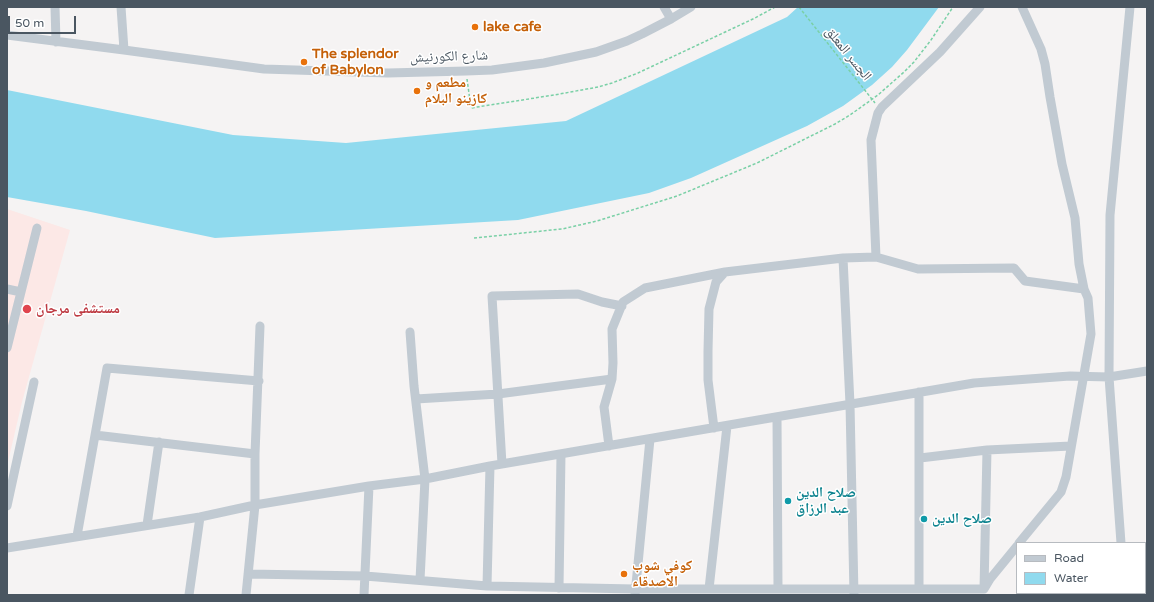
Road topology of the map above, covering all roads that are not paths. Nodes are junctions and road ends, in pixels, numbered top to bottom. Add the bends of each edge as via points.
1 (55, 7) edge
2 (121, 7) edge
3 (664, 7) edge
4 (691, 7) edge
5 (980, 7) edge
6 (1022, 7) edge
7 (1130, 7) edge
8 (671, 19) junction
9 (7, 36) edge
10 (56, 42) junction
11 (124, 50) junction
12 (37, 228) dead end
13 (876, 257) junction
14 (843, 258) junction
15 (725, 272) junction
16 (7, 289) edge
17 (1084, 289) junction
18 (21, 292) junction
19 (622, 306) junction
20 (260, 326) dead end
21 (410, 332) dead end
22 (7, 348) edge
23 (1147, 371) edge
24 (1084, 376) junction
25 (1109, 377) junction
26 (612, 379) junction
27 (259, 381) junction
28 (34, 382) dead end
29 (919, 392) junction
30 (498, 394) junction
31 (416, 399) junction
32 (850, 404) junction
33 (777, 417) junction
34 (727, 426) junction
35 (714, 428) junction
36 (95, 436) junction
37 (650, 439) junction
38 (159, 442) junction
39 (609, 446) junction
40 (1071, 446) junction
41 (987, 450) junction
42 (255, 454) junction
43 (561, 454) junction
44 (920, 458) junction
45 (502, 464) junction
46 (490, 466) junction
47 (426, 479) junction
48 (368, 486) junction
49 (255, 505) junction
50 (7, 506) edge
51 (200, 517) junction
52 (147, 525) junction
53 (77, 536) junction
54 (1020, 542) edge
55 (1121, 542) edge
56 (1016, 547) edge
57 (7, 548) edge
58 (248, 574) junction
59 (365, 576) junction
60 (420, 580) junction
61 (487, 586) junction
62 (559, 588) junction
63 (709, 589) junction
64 (778, 589) junction
65 (919, 589) junction
66 (635, 592) edge
67 (854, 592) edge
68 (982, 592) edge
69 (189, 595) edge
70 (246, 595) edge
71 (364, 595) edge

1 - 10 street
2 - 11 street
3 - 8 street
4 - 8 street, شارع الكورنيش
5 - 13 street via 940,52 878,113 871,140
6 - 17 street via 1045,64 1062,164 1075,218
7 - 25 street via 1110,215
8 - 11 street, شارع الكورنيش via 627,41 596,52 531,65 466,71 388,73 264,69
9 - 10 street, شارع الكورنيش
10 - 11 street, شارع الكورنيش
12 - 18 street
13 - 14 street
13 - 17 street via 918,269 1014,268 1025,281
14 - 15 street
14 - 32 street
15 - 19 street via 645,288 623,302
15 - 35 street via 716,282 709,309 708,380
16 - 18 street
17 - 24 street via 1088,298 1090,334
18 - 22 street
19 - 26 street via 612,329
19 - 30 street via 578,294 492,296
20 - 27 street
21 - 31 street
23 - 25 street
24 - 25 street
24 - 29 street via 974,383
24 - 40 street
25 - 55 street
26 - 30 street
26 - 39 street via 604,407
27 - 36 street via 107,368
27 - 42 street
28 - 50 street
29 - 32 street
29 - 44 street
30 - 31 street
30 - 45 street
31 - 47 street
32 - 33 street
32 - 67 street
33 - 34 street
33 - 64 street
34 - 35 street
34 - 63 street
35 - 37 street
36 - 38 street
36 - 53 street
37 - 39 street
37 - 66 street
38 - 42 street
38 - 52 street
39 - 43 street
40 - 41 street
40 - 54 street via 1061,492
41 - 44 street
41 - 68 street
42 - 49 street
43 - 45 street
43 - 62 street
44 - 65 street
45 - 46 street
46 - 47 street
46 - 61 street
47 - 48 street
47 - 60 street
48 - 49 street
48 - 59 street
49 - 51 street
49 - 58 street
51 - 52 street
51 - 69 street
52 - 53 street
53 - 57 street
56 - 68 street
58 - 59 street
58 - 70 street
59 - 60 street
59 - 71 street
60 - 61 street
61 - 62 street
62 - 66 street
63 - 64 street
63 - 66 street
64 - 67 street
65 - 67 street
65 - 68 street

